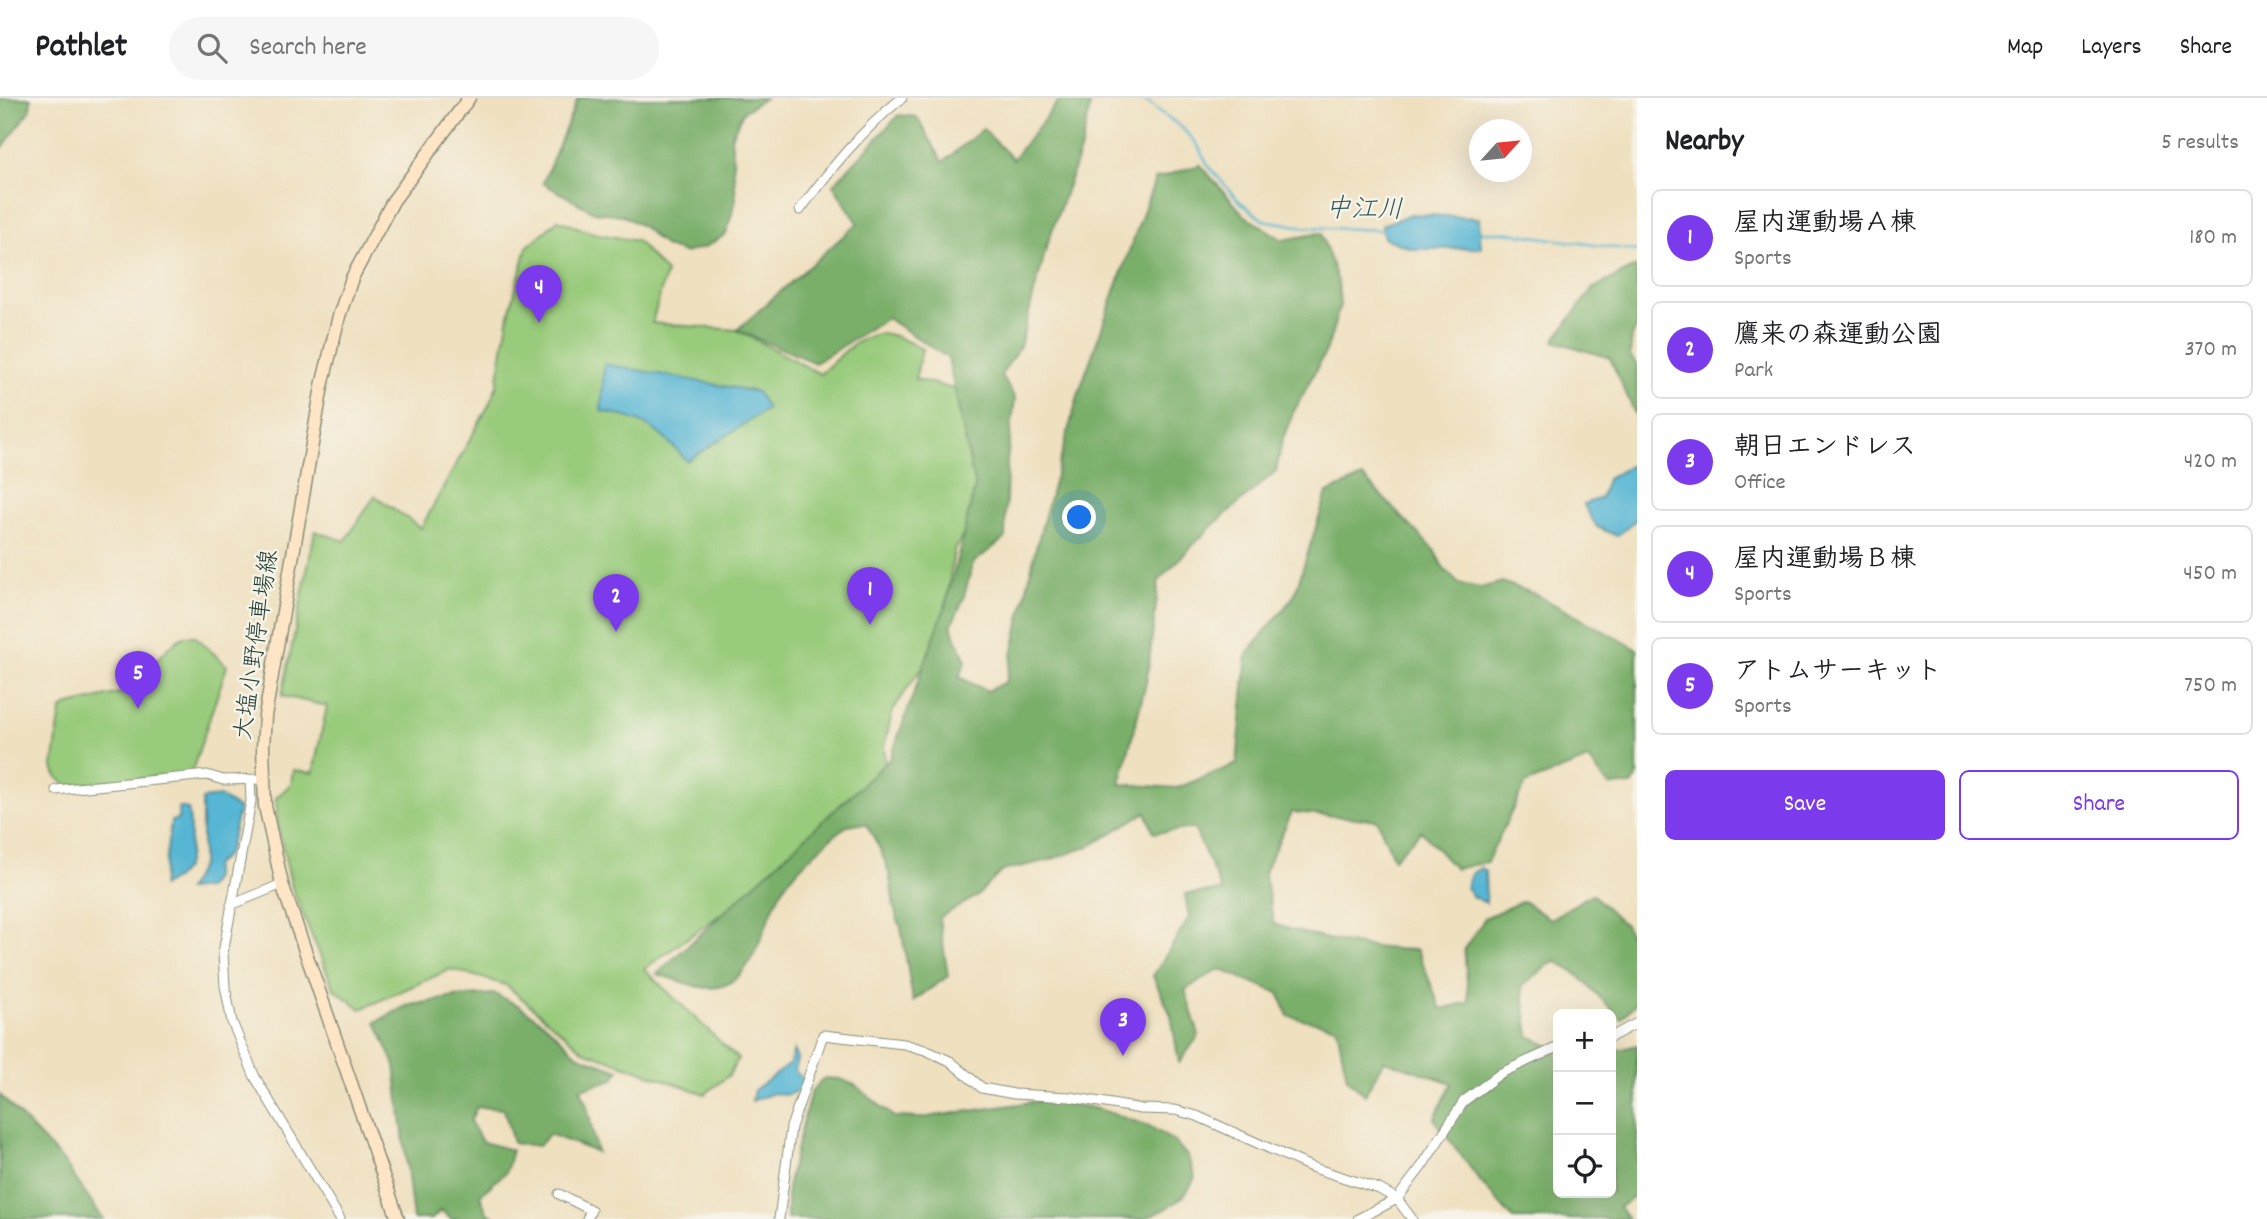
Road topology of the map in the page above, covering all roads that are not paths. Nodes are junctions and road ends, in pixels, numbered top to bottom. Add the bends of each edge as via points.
1 (469, 98) edge
2 (902, 98) edge
3 (800, 210) dead end
4 (264, 779) junction
5 (250, 780) junction
6 (56, 790) dead end
7 (282, 884) junction
8 (231, 905) junction
9 (1637, 1023) edge
10 (1616, 1034) edge
11 (1553, 1049) edge
12 (559, 1194) dead end
13 (1396, 1199) junction
14 (340, 1219) edge
15 (398, 1219) edge
16 (587, 1219) edge
17 (779, 1219) edge
18 (1358, 1219) edge
19 (1412, 1219) edge

1 - 4 main road, 大塩小野停車場線 via 393,201 352,278 339,316 322,386 265,716
2 - 3 street via 838,160
4 - 5 street
4 - 7 main road, 大塩小野停車場線
5 - 6 street via 207,775
5 - 8 street via 251,801
7 - 8 street
7 - 15 main road, 大塩小野停車場線
8 - 14 street via 223,953 232,1022 255,1077
9 - 10 street
11 - 13 street via 1501,1073 1464,1101
12 - 16 street via 591,1210
13 - 17 street via 1197,1116 982,1088 950,1060 925,1050 823,1035 791,1127
13 - 18 street
13 - 19 street

